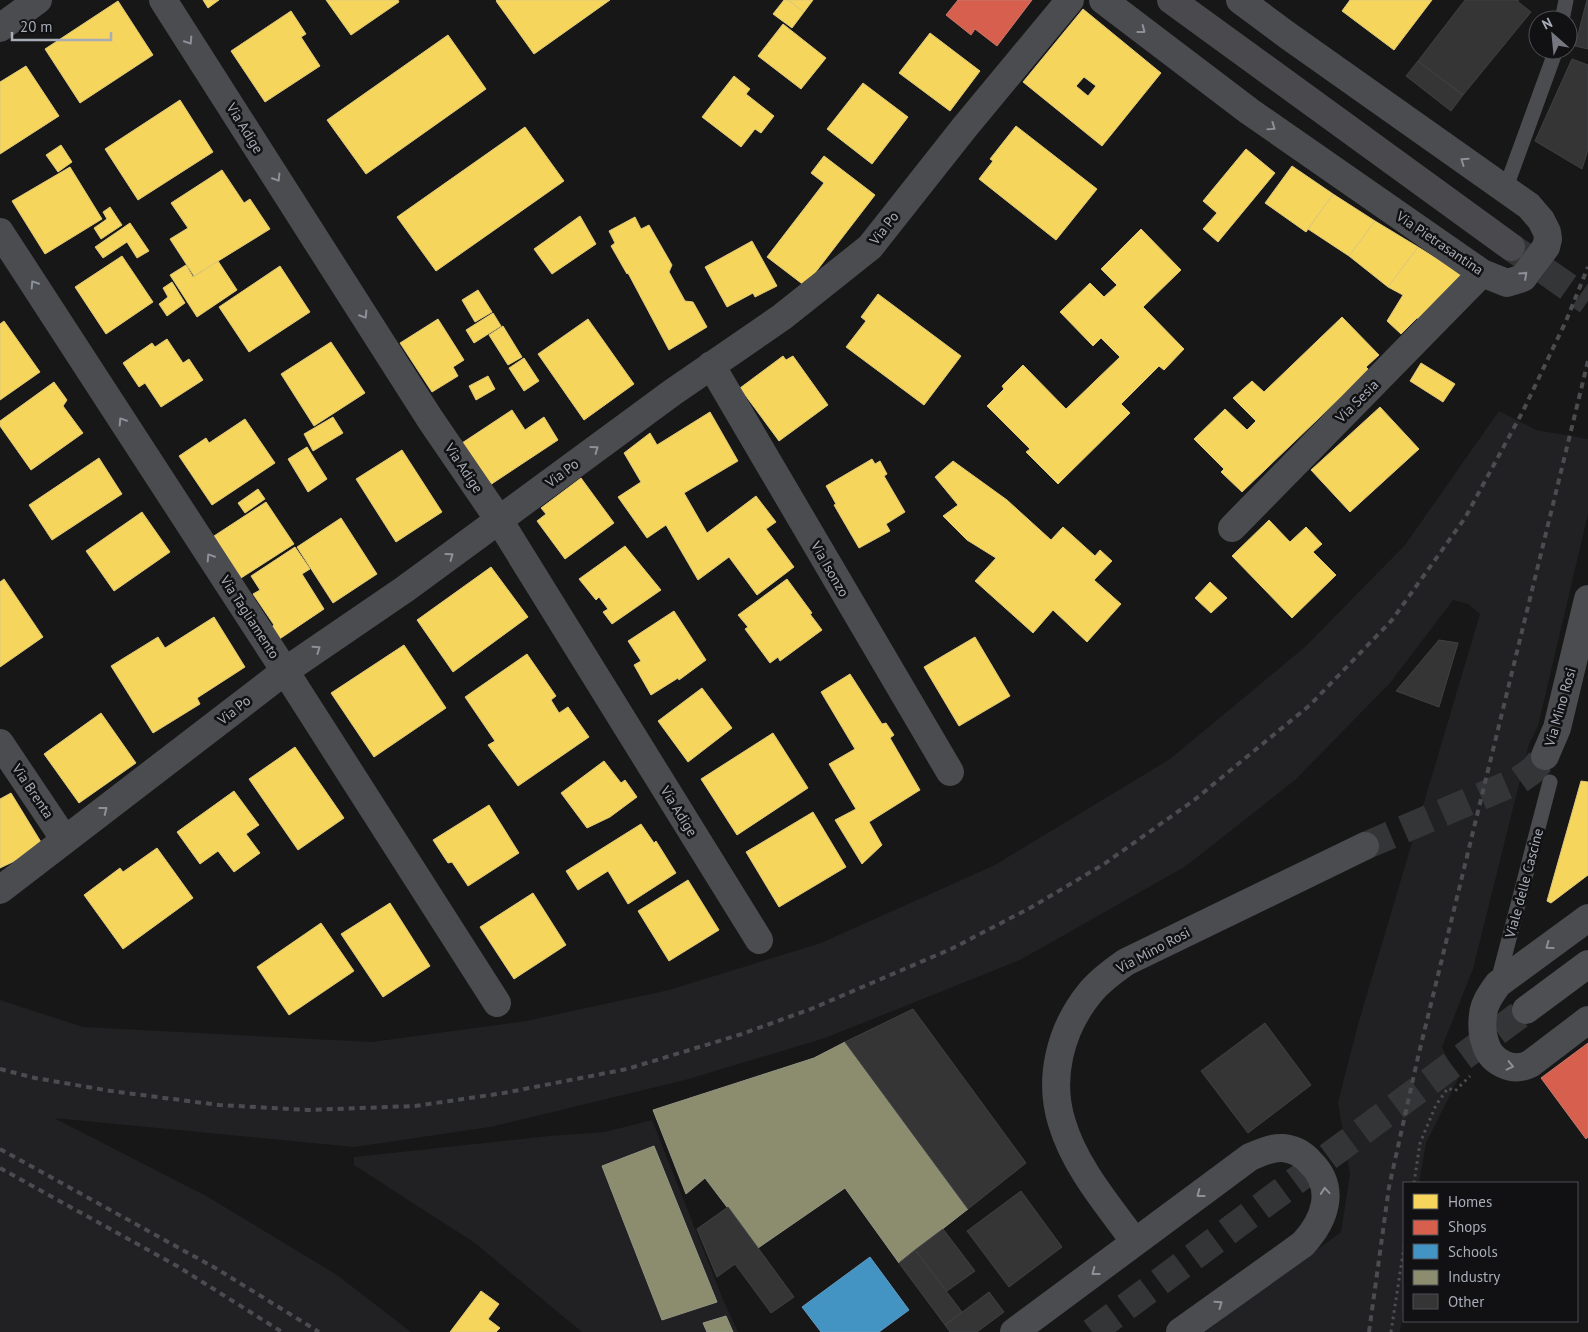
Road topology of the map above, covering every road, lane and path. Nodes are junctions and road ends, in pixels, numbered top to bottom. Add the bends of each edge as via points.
1 (38, 0) edge
2 (163, 0) edge
3 (1070, 0) edge
4 (1104, 0) edge
5 (1171, 0) edge
6 (1240, 0) edge
7 (0, 28) edge
8 (1552, 60) edge
9 (1504, 190) junction
10 (0, 232) edge
11 (1512, 247) tunnel mouth
12 (1482, 274) junction
13 (711, 365) junction
14 (499, 520) junction
15 (1232, 528) dead end
16 (1588, 599) edge
17 (285, 671) junction
18 (0, 743) edge
19 (1548, 769) joint
20 (950, 772) dead end
21 (65, 840) junction
22 (1365, 846) tunnel mouth
23 (0, 890) edge
24 (1588, 918) edge
25 (759, 940) dead end
26 (1588, 964) edge
27 (1498, 984) junction
28 (497, 1003) dead end
29 (1526, 1010) tunnel mouth
30 (1588, 1020) edge
31 (1492, 1055) junction
32 (1414, 1182) edge
33 (1134, 1242) junction
34 (1403, 1254) edge
35 (1014, 1332) edge
36 (1180, 1332) edge
37 (1391, 1332) edge

1 - 7 street
2 -> 14 street, Via Adige via 430,419
3 - 13 street, Via Po via 870,247 782,317
4 -> 12 street, Via Pietrasantina via 1249,111
5 - 11 main road
9 -> 6 street, Via Pietrasantina
8 - 9 lane
12 -> 9 street, Via Pietrasantina via 1507,283 1517,281 1524,278 1546,247 1547,232 1541,220 1529,206
17 -> 10 street, Via Tagliamento
12 - 15 street, Via Sesia
14 -> 13 street, Via Po
13 - 20 street, Via Isonzo
17 -> 14 street, Via Po
14 - 25 street, Via Adige
16 - 19 street, Via Mino Rosi
21 -> 17 street, Via Po
17 - 28 street, Via Tagliamento
18 - 21 street, Via Brenta
19 - 27 lane, Viale delle Cascine
21 - 23 street, Via Po
22 - 33 street, Via Mino Rosi via 1126,962 1089,994 1069,1024 1057,1068 1056,1090 1062,1123 1079,1161
24 -> 27 street, Viale delle Cascine
26 - 29 main road
27 - 31 street, Viale delle Cascine via 1487,1000 1483,1014 1484,1042
31 -> 30 street via 1509,1067 1522,1068
31 - 32 path via 1456,1090 1448,1088 1436,1105 1420,1143
33 -> 35 street
36 -> 33 street via 1313,1234 1324,1208 1326,1188 1322,1176 1307,1159 1293,1150 1264,1151 1242,1163
34 - 37 path

